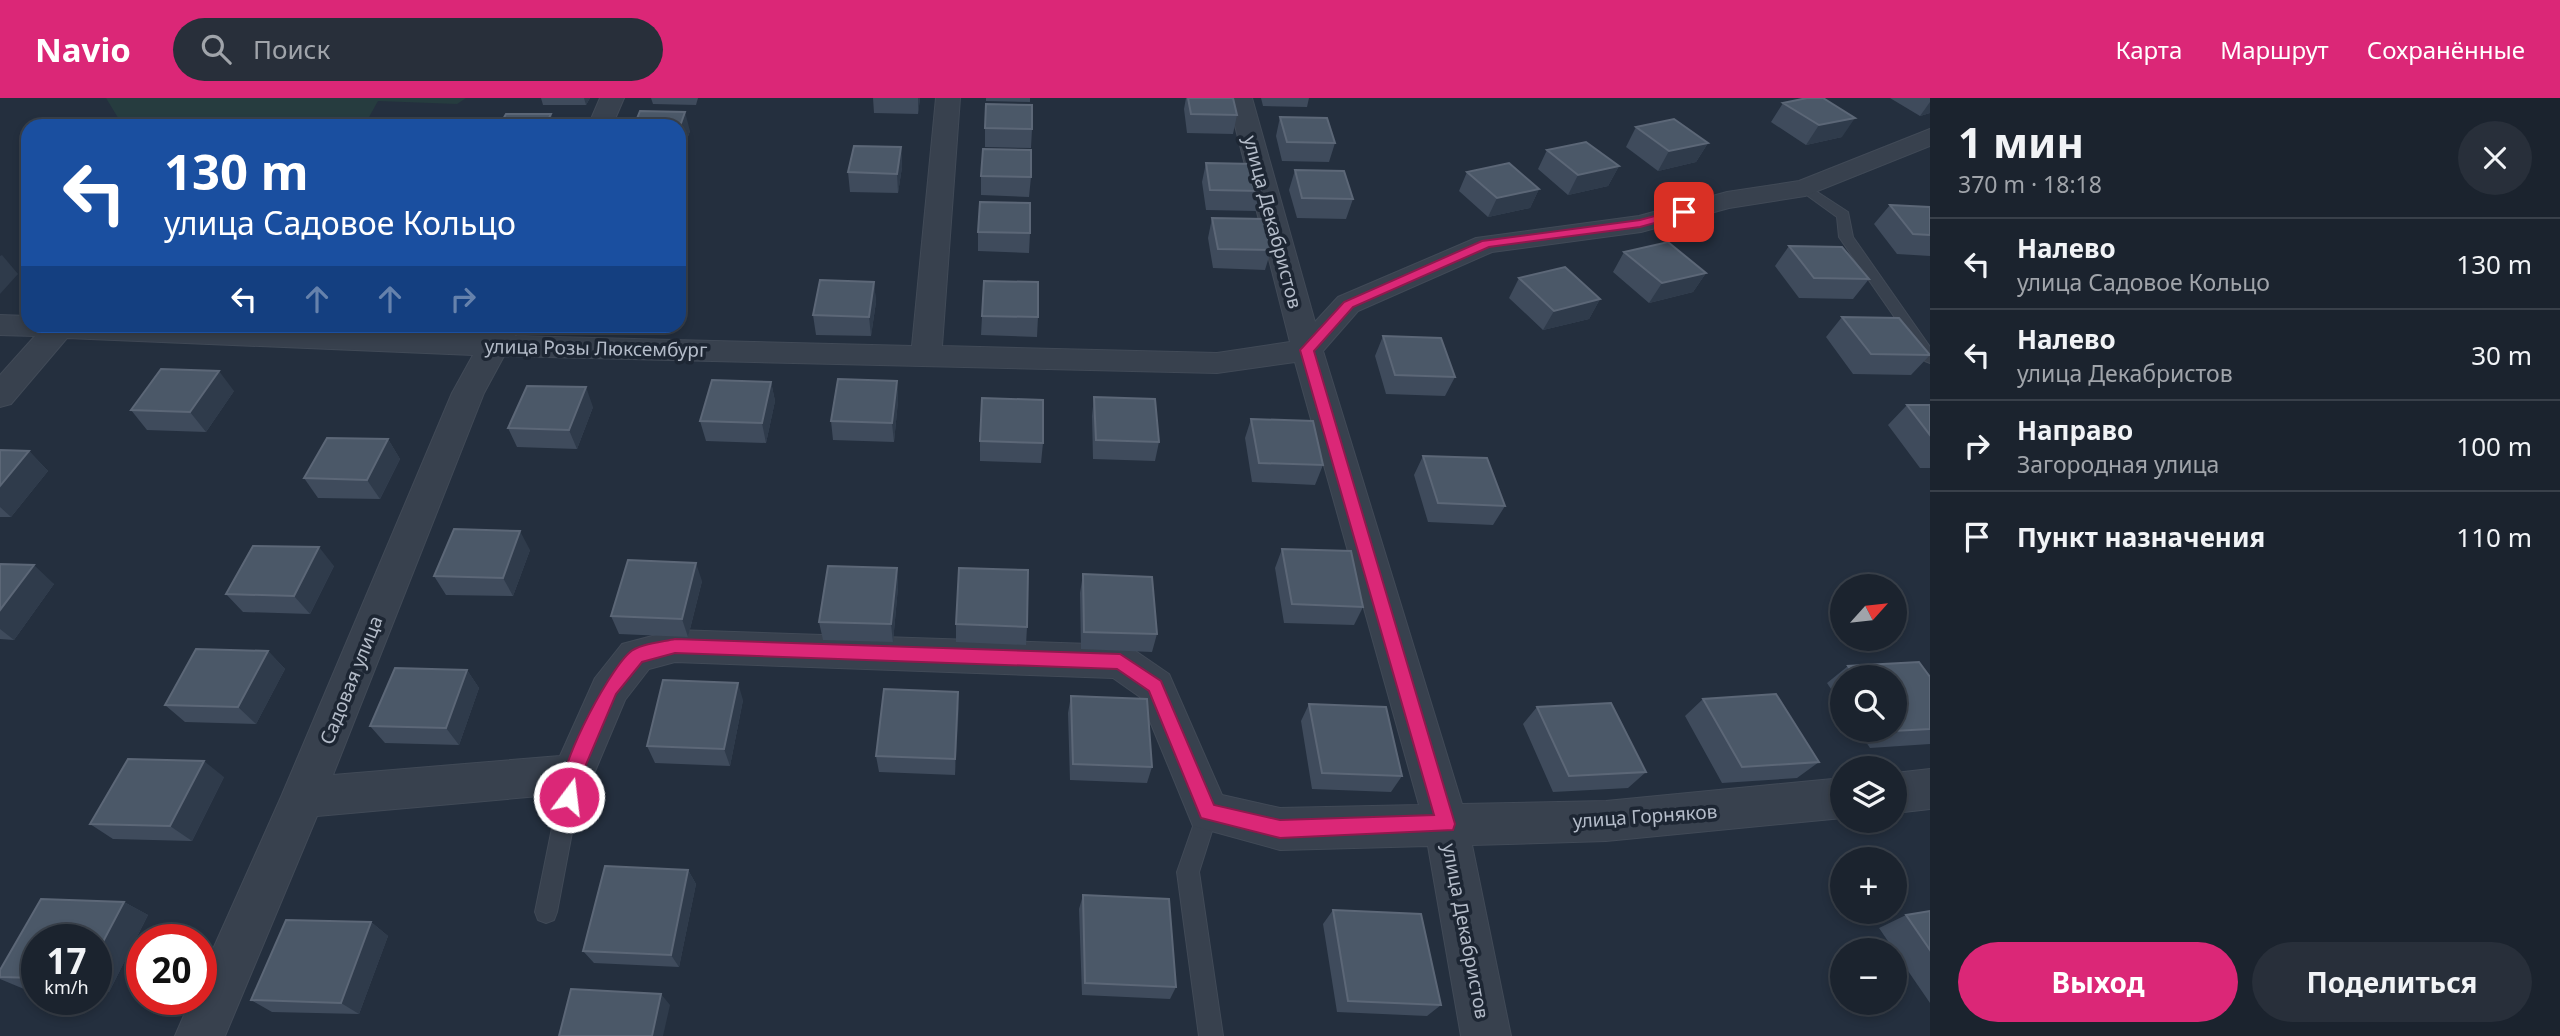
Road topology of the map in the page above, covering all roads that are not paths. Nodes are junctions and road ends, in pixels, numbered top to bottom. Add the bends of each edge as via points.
1 (612, 98) edge
2 (948, 98) edge
3 (1240, 98) edge
4 (603, 119) edge
5 (1930, 137) edge
6 (1805, 188) junction
7 (0, 325) edge
8 (21, 326) edge
9 (55, 333) edge
10 (311, 333) edge
11 (500, 336) edge
12 (1307, 350) junction
13 (926, 356) junction
14 (1930, 358) edge
15 (0, 396) edge
16 (573, 774) junction
17 (1930, 789) edge
18 (1907, 792) edge
19 (303, 797) junction
20 (1830, 799) edge
21 (1208, 812) junction
22 (1446, 824) junction
23 (546, 912) dead end
24 (200, 1036) edge
25 (1211, 1036) edge
26 (1486, 1036) edge

1 - 4 street
2 - 13 street
3 - 12 street, улица Декабристов
5 - 6 street
6 - 12 street via 1727,200 1640,224 1486,244 1348,304
6 - 14 lane via 1843,215 1846,237
7 - 8 street, улица Розы Люксембург
9 - 15 street
10 - 11 street, улица Розы Люксембург
11 - 13 street, улица Розы Люксембург
11 - 19 street, Садовая улица via 468,393
12 - 13 street, улица Розы Люксембург via 1217,363
12 - 22 street, улица Декабристов
16 - 19 street
16 - 21 street via 609,690 629,664 636,656 675,646 1120,662 1155,686
16 - 23 lane
17 - 18 street
19 - 24 street, Садовая улица
20 - 22 street, улица Горняков via 1606,821
21 - 22 street, улица Горняков via 1280,829
21 - 25 lane via 1188,872
22 - 26 street, улица Декабристов

